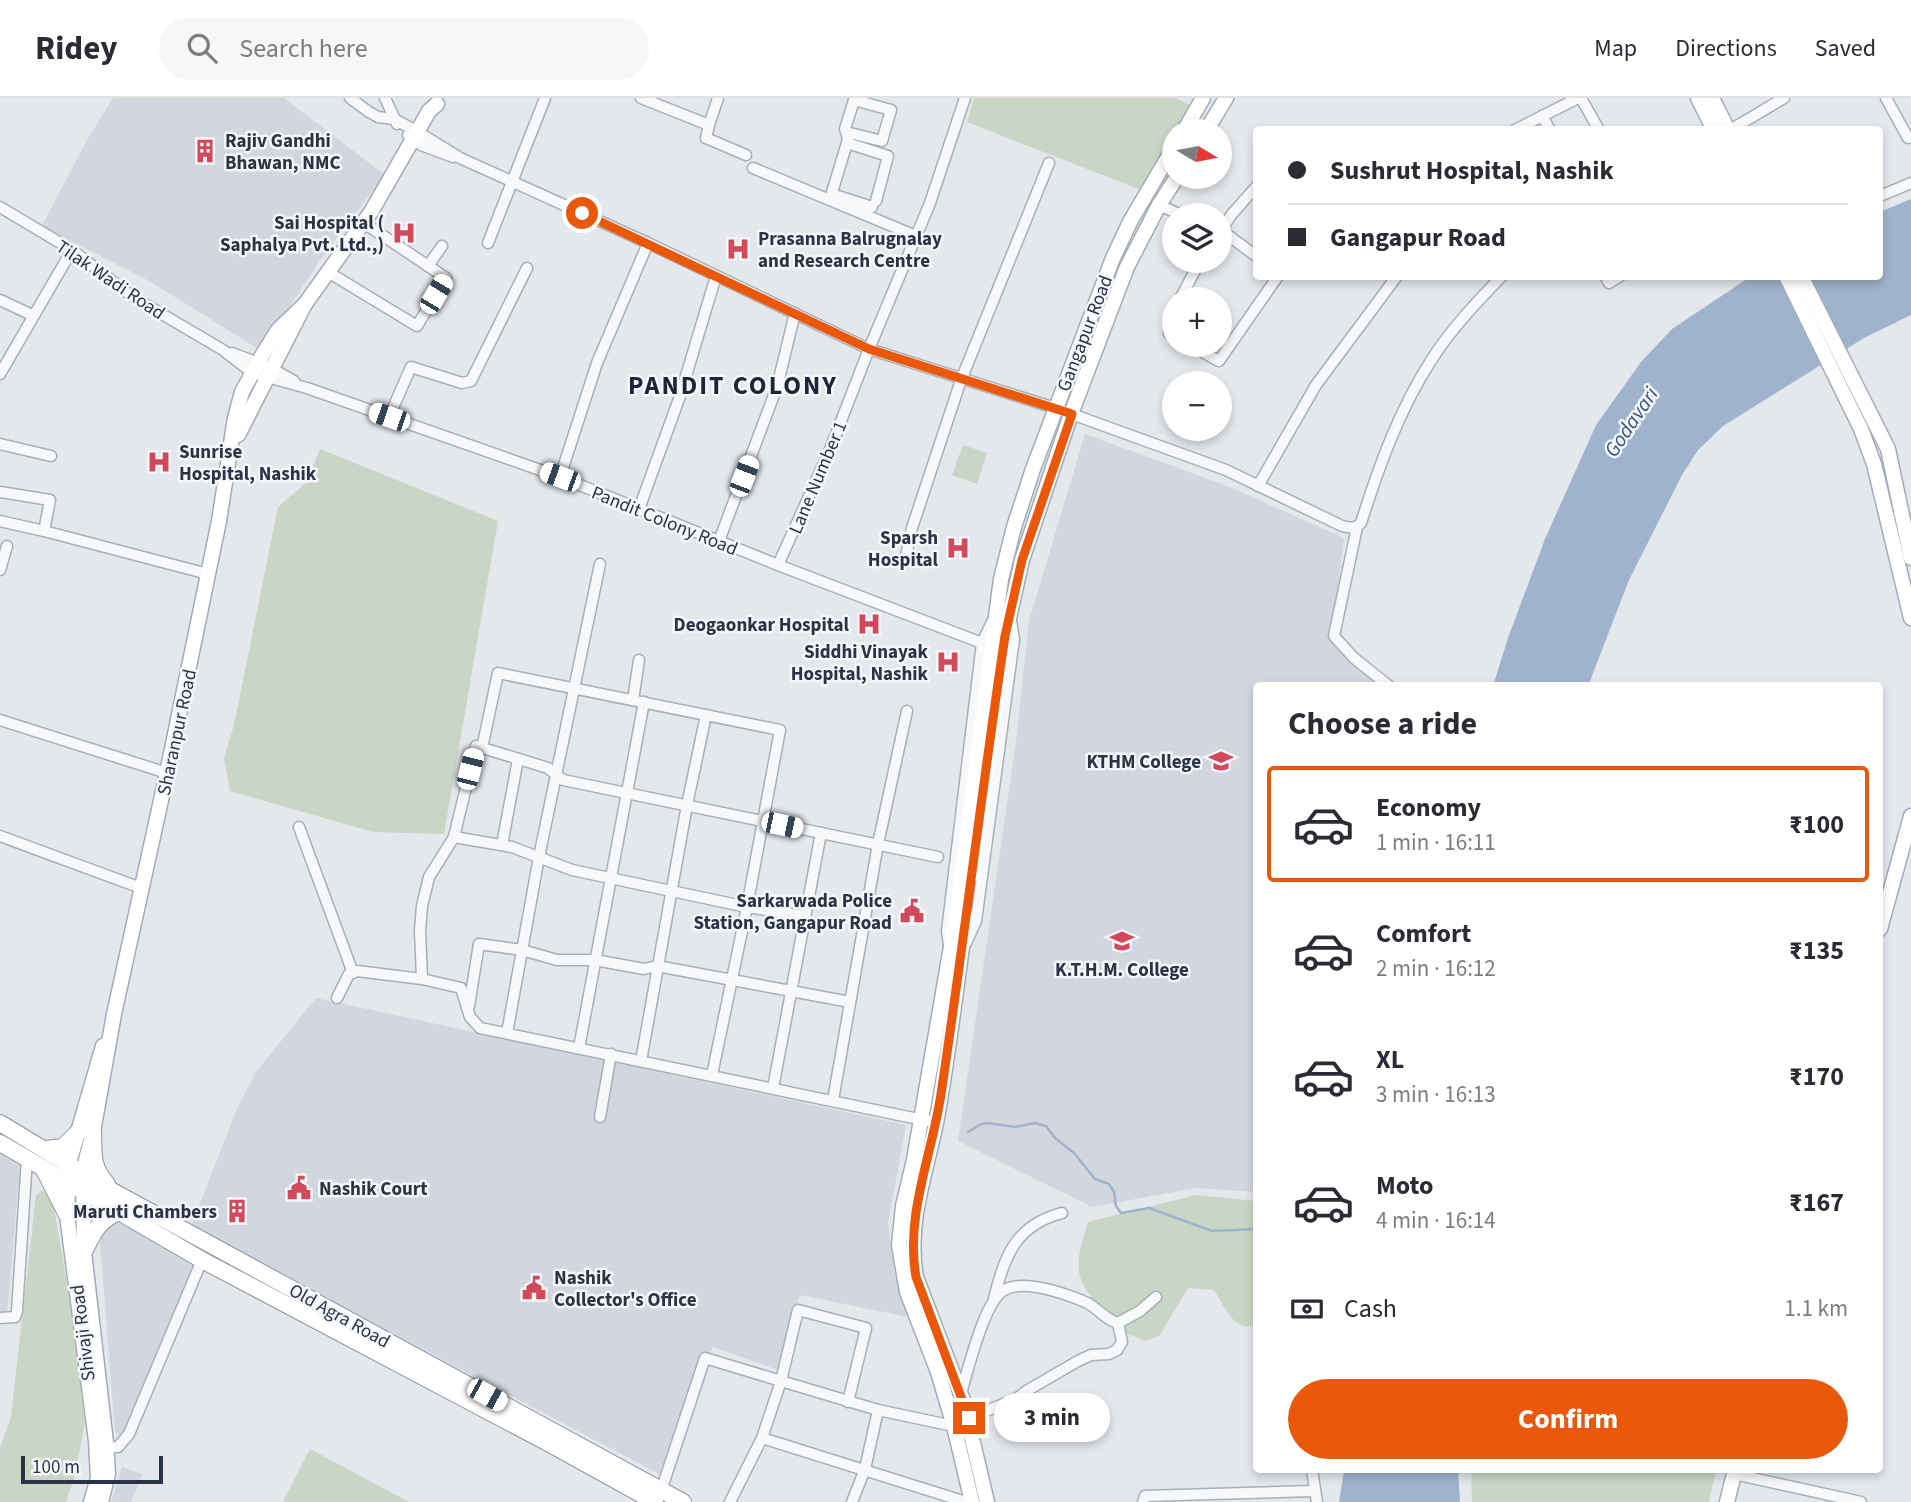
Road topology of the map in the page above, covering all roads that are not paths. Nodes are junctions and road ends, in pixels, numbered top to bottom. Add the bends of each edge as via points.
1 (350, 98) edge
2 (384, 98) edge
3 (545, 98) edge
4 (641, 98) edge
5 (718, 98) edge
6 (965, 98) edge
7 (1203, 98) edge
8 (1226, 98) edge
9 (1579, 98) edge
10 (1698, 98) edge
11 (1712, 98) edge
12 (1784, 98) edge
13 (1886, 98) edge
14 (438, 101) edge
15 (1542, 116) junction
16 (394, 119) junction
17 (1191, 119) edge
18 (1213, 119) edge
19 (709, 125) junction
20 (1523, 126) edge
21 (1548, 126) edge
22 (1596, 126) edge
23 (1712, 126) edge
24 (1727, 126) edge
25 (1736, 126) edge
26 (847, 137) junction
27 (420, 138) junction
28 (1908, 138) dead end
29 (746, 155) dead end
30 (1049, 163) dead end
31 (1162, 167) edge
32 (753, 168) dead end
33 (511, 180) junction
34 (1911, 183) edge
35 (1170, 189) edge
36 (1253, 190) edge
37 (1883, 196) edge
38 (831, 197) junction
39 (846, 202) junction
40 (1160, 205) joint
41 (0, 207) edge
42 (1232, 214) edge
43 (368, 217) junction
44 (916, 236) junction
45 (1232, 239) edge
46 (488, 243) dead end
47 (648, 243) junction
48 (442, 246) dead end
49 (72, 250) junction
50 (1253, 254) edge
51 (428, 266) junction
52 (527, 268) dead end
53 (328, 272) junction
54 (716, 276) junction
55 (1275, 280) edge
56 (1394, 280) edge
57 (1493, 280) edge
58 (1788, 280) edge
59 (1803, 280) edge
60 (0, 300) edge
61 (795, 313) junction
62 (32, 315) junction
63 (1232, 342) edge
64 (869, 349) junction
65 (264, 366) junction
66 (0, 374) edge
67 (961, 380) junction
68 (252, 390) junction
69 (1055, 408) junction
70 (1072, 414) junction
71 (389, 417) junction
72 (0, 444) edge
73 (51, 456) dead end
74 (1234, 474) junction
75 (560, 477) junction
76 (1258, 486) junction
77 (1230, 487) dead end
78 (0, 492) edge
79 (639, 509) junction
80 (0, 521) edge
81 (1357, 527) junction
82 (44, 531) junction
83 (719, 541) junction
84 (7, 546) dead end
85 (1911, 558) edge
86 (905, 560) dead end
87 (600, 564) dead end
88 (778, 565) junction
89 (0, 570) edge
90 (208, 574) junction
91 (1003, 613) junction
92 (1911, 618) edge
93 (993, 638) junction
94 (639, 660) dead end
95 (1384, 682) edge
96 (575, 688) junction
97 (638, 701) junction
98 (907, 711) dead end
99 (706, 715) junction
100 (0, 720) edge
101 (482, 748) junction
102 (518, 759) junction
103 (167, 774) junction
104 (555, 774) junction
105 (625, 793) junction
106 (687, 805) junction
107 (1911, 816) edge
108 (762, 821) junction
109 (299, 827) dead end
110 (821, 833) junction
111 (0, 836) edge
112 (454, 837) junction
113 (502, 845) junction
114 (878, 845) junction
115 (539, 857) junction
116 (937, 858) dead end
117 (609, 879) junction
118 (141, 888) junction
119 (672, 892) junction
120 (747, 907) junction
121 (805, 916) junction
122 (1883, 918) edge
123 (522, 950) junction
124 (956, 953) junction
125 (595, 960) junction
126 (657, 966) junction
127 (353, 973) junction
128 (422, 979) junction
129 (732, 979) junction
130 (791, 990) junction
131 (337, 998) dead end
132 (850, 1002) junction
133 (468, 1013) junction
134 (508, 1033) junction
135 (579, 1048) junction
136 (611, 1054) junction
137 (641, 1060) junction
138 (712, 1075) junction
139 (773, 1088) junction
140 (833, 1100) junction
141 (600, 1117) dead end
142 (921, 1120) junction
143 (0, 1123) edge
144 (936, 1123) junction
145 (86, 1131) junction
146 (0, 1143) edge
147 (46, 1149) junction
148 (27, 1158) junction
149 (43, 1167) junction
150 (76, 1168) junction
151 (68, 1182) junction
152 (82, 1191) junction
153 (114, 1192) junction
154 (118, 1212) junction
155 (1062, 1213) dead end
156 (67, 1215) junction
157 (84, 1252) junction
158 (202, 1260) junction
159 (1156, 1297) dead end
160 (994, 1299) junction
161 (0, 1318) edge
162 (1118, 1323) junction
163 (780, 1381) junction
164 (961, 1394) junction
165 (848, 1402) junction
166 (878, 1410) junction
167 (970, 1423) junction
168 (954, 1426) junction
169 (762, 1438) junction
170 (101, 1448) junction
171 (864, 1469) junction
172 (1312, 1473) edge
173 (1734, 1473) edge
174 (1738, 1473) edge
175 (658, 1496) edge
176 (1316, 1496) edge
177 (91, 1502) edge
178 (101, 1502) edge
179 (683, 1502) edge
180 (730, 1502) edge
181 (852, 1502) edge
182 (966, 1502) edge
183 (972, 1502) edge
184 (987, 1502) edge
185 (1143, 1502) edge
186 (1727, 1502) edge
187 (1861, 1502) edge

1 - 16 street via 378,117
2 - 16 street
3 - 33 street
4 - 19 street
5 - 19 street
6 - 44 street
7 - 17 main road
8 - 18 main road
9 - 15 street
9 - 22 street
10 - 23 main road
11 - 24 main road
12 - 25 street
13 - 28 street
14 - 27 main road, Sharanpur Road via 434,119
15 - 20 street
15 - 21 street
16 - 27 street
19 - 29 street via 706,138
26 - 26 street via 882,141 891,110 853,100
26 - 38 street
26 - 39 street via 888,156 874,204
27 - 33 street
27 - 43 main road, Sharanpur Road via 394,190
30 - 67 street
31 - 69 main road, Gangapur Road via 1113,258
32 - 38 street
33 - 46 street
33 - 47 street
34 - 37 street
35 - 40 main road, Gangapur Road
36 - 42 street
38 - 39 street
39 - 44 street
40 - 70 main road, Gangapur Road via 1128,267
41 - 49 street, Tilak Wadi Road
43 - 51 street
43 - 53 main road, Sharanpur Road
44 - 64 street
45 - 50 street
47 - 54 street
47 - 75 street via 597,363
48 - 51 street
49 - 62 street
49 - 65 street, Tilak Wadi Road via 132,297 223,350
51 - 53 street via 446,278 417,326
52 - 71 street via 471,381 462,383 411,367
53 - 65 main road, Sharanpur Road via 278,330
54 - 61 street
54 - 79 street
55 - 63 street
56 - 76 street via 1317,385
57 - 81 street via 1432,358 1382,457
58 - 92 main road via 1874,464
59 - 85 main road via 1888,449
60 - 62 street
61 - 64 street
61 - 83 street via 777,387
62 - 66 street
64 - 67 street
64 - 88 street, Lane Number 1
65 - 68 main road, Sharanpur Road
65 - 68 street
65 - 71 street, Pandit Colony Road via 307,388
67 - 69 street
67 - 86 street
68 - 90 main road, Sharanpur Road via 234,418
69 - 70 street
69 - 91 main road, Gangapur Road via 1014,527 1001,579
70 - 74 street
70 - 91 main road, Gangapur Road
71 - 75 street, Pandit Colony Road
72 - 73 street
74 - 76 street
74 - 77 street
75 - 79 street, Pandit Colony Road
76 - 81 street via 1342,526
78 - 82 street via 50,500
79 - 83 street, Pandit Colony Road
80 - 82 street
81 - 95 street via 1334,636
82 - 90 street
83 - 88 street, Pandit Colony Road
84 - 89 street
87 - 96 street
88 - 93 street, Pandit Colony Road
90 - 103 main road, Sharanpur Road
91 - 93 main road
91 - 93 street
91 - 124 street via 1014,639 976,921
93 - 124 main road
93 - 124 street via 947,931
94 - 97 street
96 - 97 street
96 - 101 street via 498,673
96 - 104 street
97 - 99 street
97 - 105 street
98 - 114 street
99 - 106 street
99 - 108 street via 780,730
100 - 103 street
101 - 102 street
101 - 112 street via 476,746
102 - 104 street
102 - 113 street
103 - 118 main road, Sharanpur Road
104 - 105 street via 562,780
104 - 115 street
105 - 106 street
105 - 117 street
106 - 108 street
106 - 119 street
107 - 122 main road
108 - 110 street
108 - 120 street
109 - 127 street
110 - 114 street
110 - 121 street
111 - 118 street
112 - 113 street
112 - 128 street via 429,877 422,906
113 - 115 street
114 - 116 street
114 - 132 street
115 - 117 street
115 - 123 street
117 - 119 street
117 - 125 street
118 - 145 main road, Sharanpur Road
119 - 120 street
119 - 126 street
120 - 121 street
120 - 129 street
121 - 130 street
123 - 125 street via 557,960
123 - 133 street via 479,944
123 - 134 street
124 - 142 main road
124 - 144 main road
125 - 126 street via 644,969
125 - 135 street
126 - 129 street
126 - 137 street
127 - 128 street
127 - 131 street
128 - 133 street via 461,988
129 - 130 street
129 - 138 street
130 - 132 street
130 - 139 street
132 - 140 street
133 - 134 street via 481,1028
134 - 135 street
135 - 136 street
136 - 137 street
136 - 141 street
137 - 138 street
138 - 139 street
139 - 140 street
140 - 142 street
142 - 144 street
142 - 168 main road via 899,1245 907,1292
143 - 147 highway, Old Agra Road
144 - 164 main road via 914,1223 912,1254 916,1277
145 - 147 highway via 63,1147
145 - 150 main road, Sharanpur Road
145 - 153 highway via 96,1170
146 - 148 highway, Old Agra Road
147 - 150 highway, Old Agra Road
148 - 149 highway, Old Agra Road
148 - 161 street via 17,1311 15,1317
149 - 151 highway, Old Agra Road
149 - 156 highway
150 - 151 main road, Shivaji Road
150 - 152 main road, Shivaji Road
150 - 153 highway, Old Agra Road
151 - 152 highway, Old Agra Road
151 - 156 main road, Shivaji Road
152 - 154 highway, Old Agra Road
152 - 157 main road, Shivaji Road
153 - 175 highway, Old Agra Road
154 - 157 highway via 103,1219
154 - 158 highway, Old Agra Road
155 - 160 street via 1042,1218 1014,1243 1001,1267
156 - 170 main road, Shivaji Road
157 - 170 main road, Shivaji Road
158 - 170 street via 128,1434 118,1447
158 - 175 highway, Old Agra Road
159 - 162 street
160 - 162 street via 1015,1286 1041,1288 1092,1304 1107,1320
160 - 164 street
162 - 167 street via 1122,1342 1117,1350 1078,1361
163 - 165 street
163 - 165 street via 798,1311 866,1328
163 - 169 street
163 - 175 street via 705,1358
164 - 167 main road
165 - 166 street
166 - 168 street
166 - 171 street
167 - 168 street
167 - 184 main road
168 - 183 main road
169 - 171 street
169 - 180 street
170 - 177 main road, Shivaji Road
170 - 178 main road, Shivaji Road via 108,1474
171 - 181 street
171 - 182 street
172 - 176 street
173 - 186 main road
174 - 187 street
175 - 179 highway, Old Agra Road
176 - 185 street via 1144,1496

